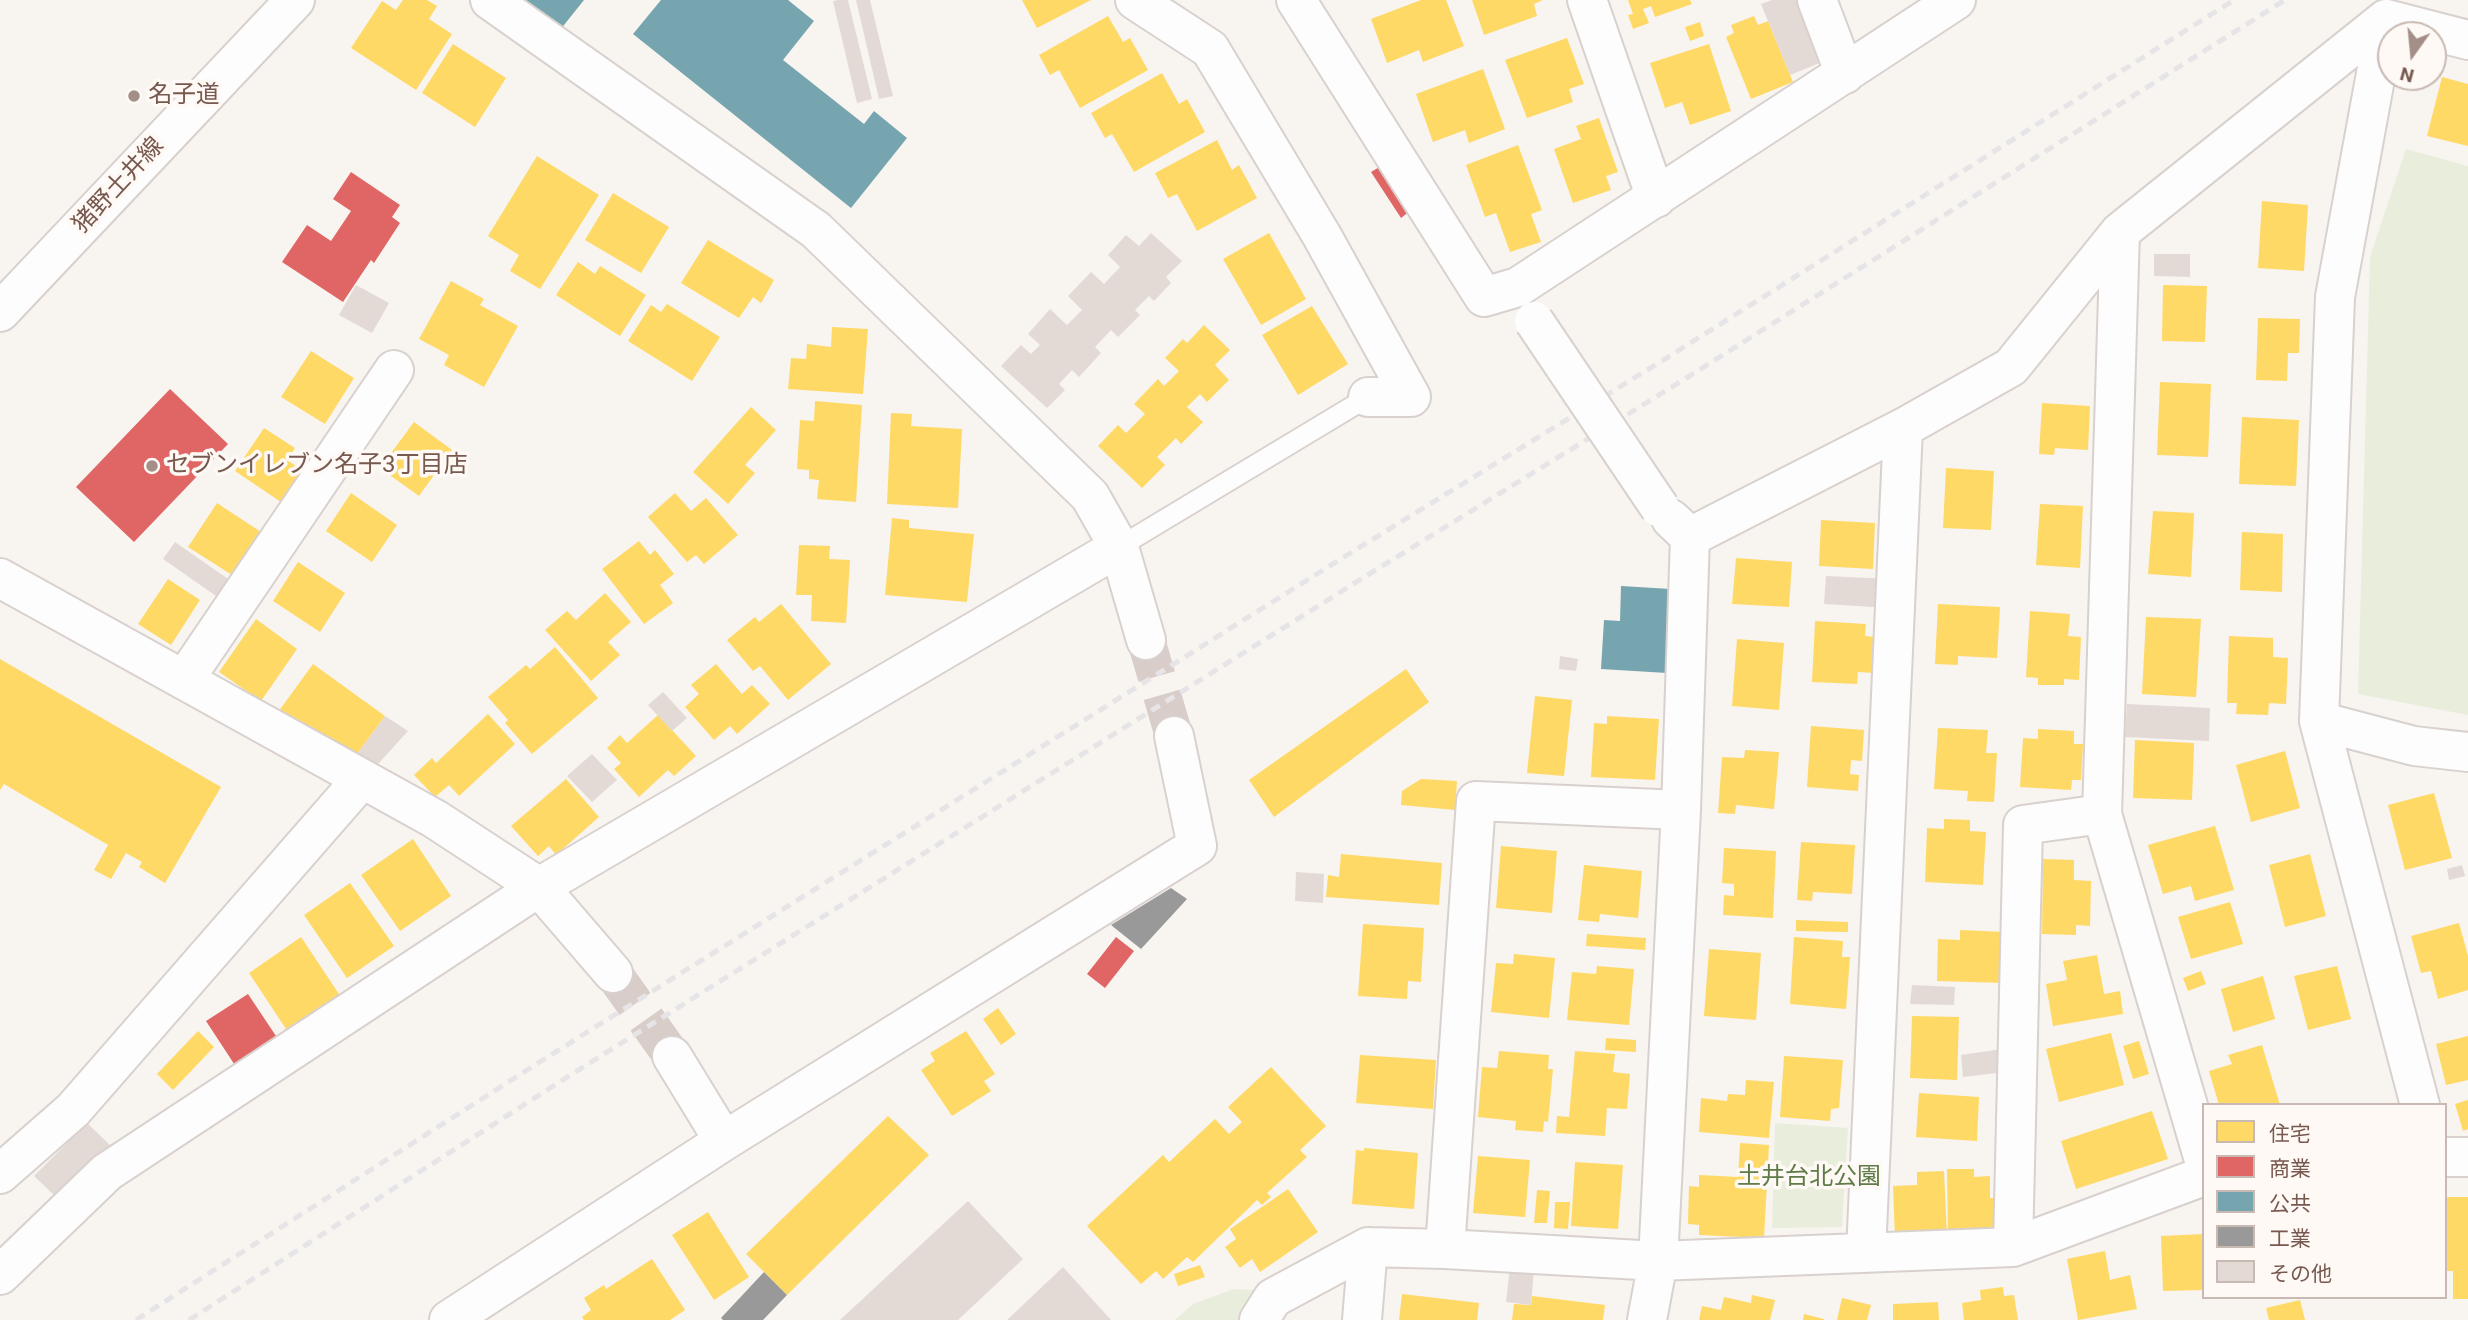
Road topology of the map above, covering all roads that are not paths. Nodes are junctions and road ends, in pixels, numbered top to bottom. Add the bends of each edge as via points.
1 (295, 0) edge
2 (490, 0) edge
3 (1135, 0) edge
4 (1296, 0) edge
5 (1587, 0) edge
6 (1817, 0) edge
7 (1956, 0) edge
8 (2386, 19) junction
9 (2468, 40) edge
10 (1844, 74) junction
11 (1656, 198) junction
12 (2120, 232) junction
13 (1518, 287) junction
14 (0, 312) edge
15 (394, 370) dead end
16 (1368, 397) joint
17 (1903, 428) junction
18 (1690, 537) junction
19 (1119, 547) junction
20 (0, 578) edge
21 (1146, 640) tunnel mouth
22 (184, 680) junction
23 (2319, 721) junction
24 (1174, 737) tunnel mouth
25 (2468, 752) edge
26 (362, 779) junction
27 (1681, 810) junction
28 (2102, 814) junction
29 (539, 887) junction
30 (612, 973) tunnel mouth
31 (672, 1056) tunnel mouth
32 (2419, 1103) edge
33 (724, 1141) junction
34 (2202, 1153) edge
35 (2447, 1157) edge
36 (2468, 1157) edge
37 (0, 1174) edge
38 (2202, 1177) edge
39 (1368, 1247) junction
40 (2013, 1247) junction
41 (1445, 1249) junction
42 (1866, 1253) junction
43 (1658, 1261) junction
44 (0, 1275) edge
45 (449, 1320) edge
46 (1259, 1320) edge
47 (1362, 1320) edge
48 (1647, 1320) edge

1 - 14 street, 猪野土井線
2 - 19 street via 816,230 1090,496
3 - 16 street via 1210,49 1411,397
4 - 13 street via 1484,298
5 - 11 street
6 - 10 street
7 - 10 street
8 - 9 street
8 - 12 street
8 - 23 street via 2336,297
10 - 11 street
11 - 13 street
12 - 17 street via 2011,367
12 - 28 street
13 - 18 street, bridge via 1534,321 1660,508
15 - 22 street
16 - 19 lane
17 - 18 street
17 - 42 street
18 - 27 street
19 - 21 street
19 - 29 street
20 - 22 street
22 - 26 street
23 - 25 street via 2414,746
23 - 32 street
24 - 33 street via 1196,846
26 - 29 street
26 - 37 street via 73,1110
27 - 41 street via 1476,801
27 - 43 street
28 - 34 street
28 - 40 street via 2023,825
29 - 30 street
29 - 44 street via 107,1172
31 - 33 street
33 - 45 street
35 - 36 street
38 - 40 street
39 - 41 street
39 - 46 street via 1273,1298
39 - 47 street
40 - 42 street
41 - 43 street
42 - 43 street
43 - 48 street

